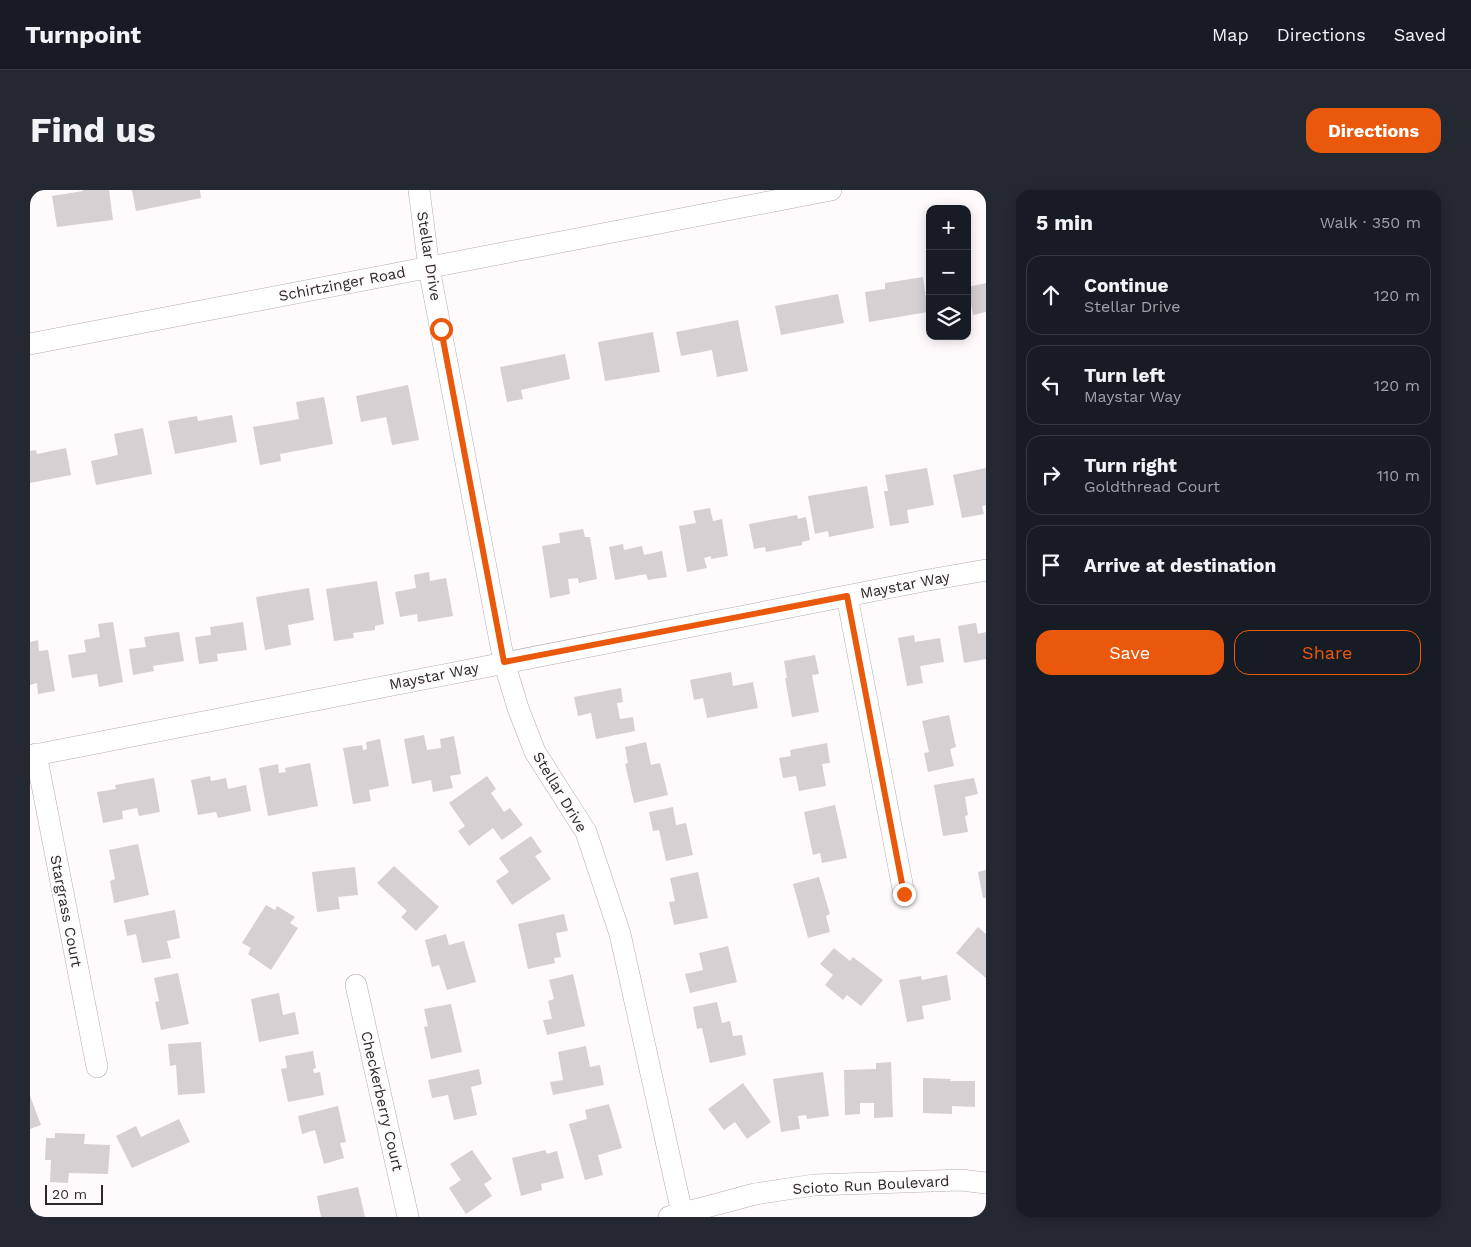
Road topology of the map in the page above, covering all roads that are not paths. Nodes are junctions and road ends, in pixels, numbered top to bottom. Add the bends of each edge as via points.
1 (419, 190) edge
2 (831, 190) edge
3 (430, 268) junction
4 (30, 344) edge
5 (986, 570) edge
6 (847, 596) junction
7 (504, 662) junction
8 (33, 755) edge
9 (904, 894) dead end
10 (356, 985) dead end
11 (97, 1068) dead end
12 (986, 1183) edge
13 (675, 1215) edge
14 (408, 1217) edge

1 - 3 street, Stellar Drive
2 - 3 street, Schirtzinger Road
3 - 4 street, Schirtzinger Road
3 - 7 street, Stellar Drive
5 - 6 street, Maystar Way
6 - 7 street, Maystar Way
6 - 9 street
7 - 8 street, Maystar Way
7 - 13 street, Stellar Drive via 535,752 586,832 620,934
8 - 11 street, Stargrass Court
10 - 14 street, Checkerberry Court
12 - 13 street, Scioto Run Boulevard via 961,1180 814,1186 755,1194

